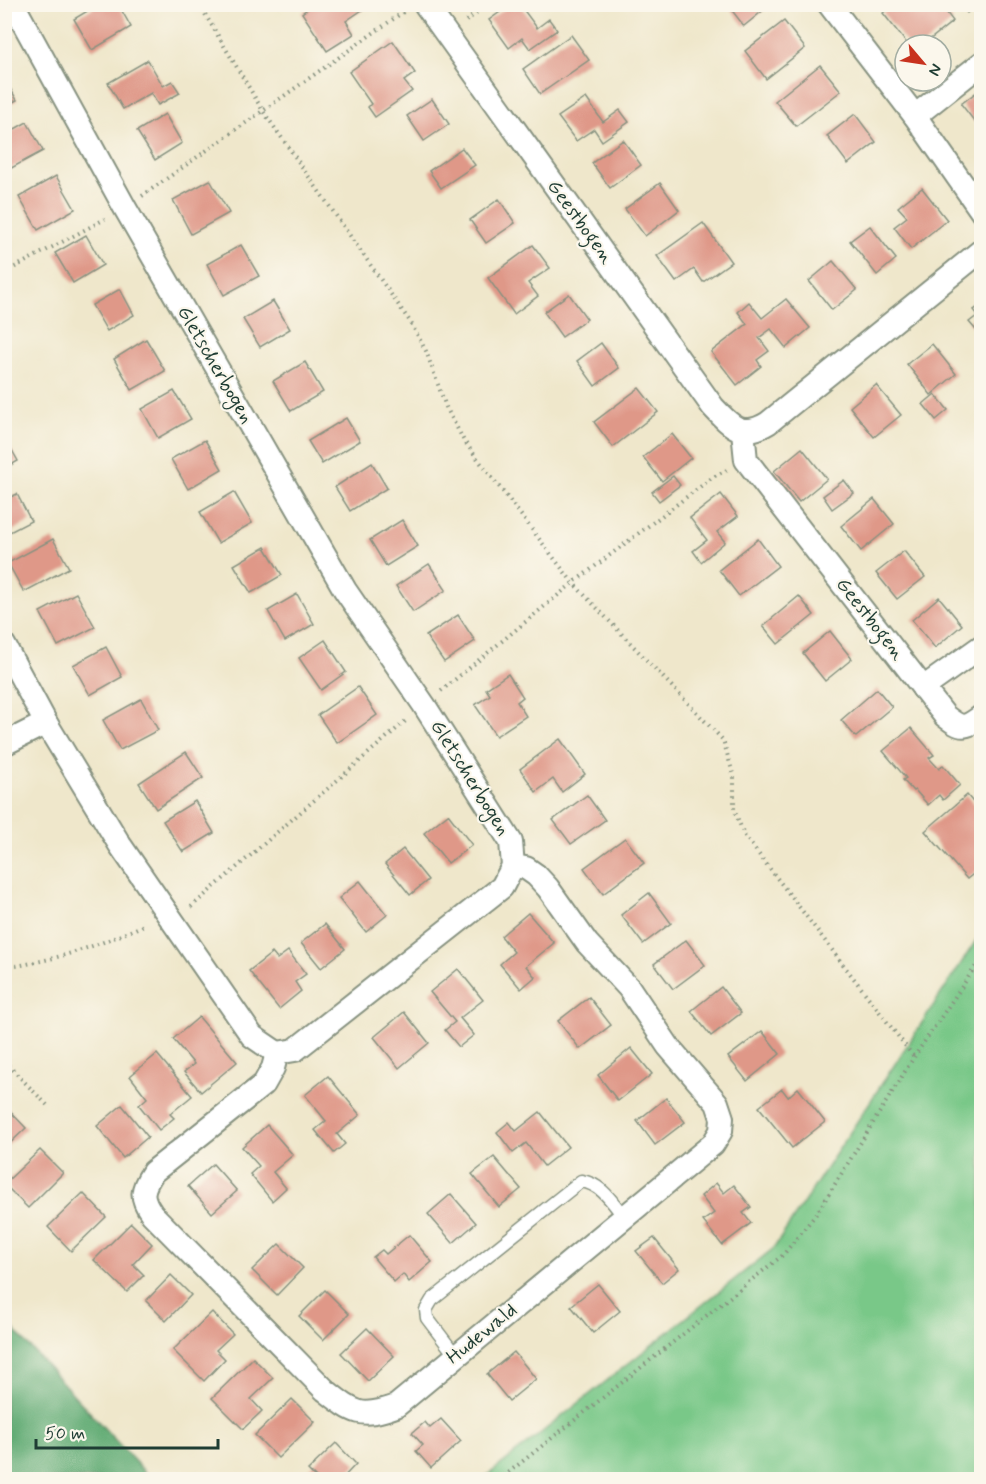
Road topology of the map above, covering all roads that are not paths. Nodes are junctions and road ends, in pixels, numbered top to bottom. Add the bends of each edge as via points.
1 (14, 4) edge
2 (425, 4) edge
3 (830, 4) edge
4 (981, 63) edge
5 (915, 116) junction
6 (981, 212) edge
7 (981, 250) edge
8 (743, 431) junction
9 (4, 645) edge
10 (981, 646) edge
11 (923, 688) junction
12 (981, 716) edge
13 (46, 723) junction
14 (4, 744) edge
15 (513, 866) junction
16 (277, 1053) junction
17 (625, 1218) junction
18 (456, 1356) junction

1 - 15 street, Gletscherbogen via 124,208 345,590 511,842
2 - 8 street, Geestbogen via 713,407 728,423
3 - 5 street
4 - 5 street
5 - 6 street
7 - 8 street via 768,423 756,430
8 - 11 street, Geestbogen via 746,460
9 - 13 street
10 - 11 street
11 - 12 street, Geestbogen via 958,726 968,726
13 - 14 street
13 - 16 street via 120,845 252,1036
15 - 16 street via 502,887 295,1050
15 - 17 street, Hudewald via 536,874 548,888 587,943 629,988 668,1046 717,1103 722,1118 721,1131 713,1144
16 - 18 street, Hudewald via 264,1084 153,1172 146,1182 144,1203 325,1390 347,1407 361,1413 376,1413 396,1406
17 - 18 street, Hudewald
17 - 18 lane via 602,1190 592,1182 581,1181 432,1300 426,1310 427,1318

